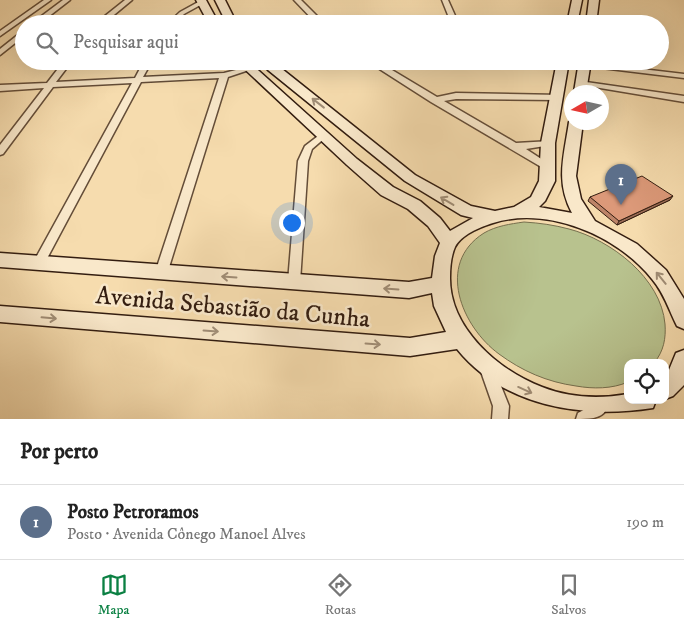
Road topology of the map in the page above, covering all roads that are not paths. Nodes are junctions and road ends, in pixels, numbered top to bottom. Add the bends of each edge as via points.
1 (48, 0) edge
2 (67, 0) edge
3 (129, 0) edge
4 (220, 0) edge
5 (297, 0) edge
6 (445, 0) edge
7 (577, 0) edge
8 (594, 0) edge
9 (202, 1) edge
10 (27, 15) edge
11 (46, 15) edge
12 (110, 15) edge
13 (180, 15) edge
14 (209, 15) edge
15 (228, 15) edge
16 (312, 15) edge
17 (451, 15) edge
18 (574, 15) edge
19 (592, 15) edge
20 (15, 23) edge
21 (0, 34) edge
22 (15, 40) edge
23 (0, 52) edge
24 (61, 70) edge
25 (142, 70) edge
26 (234, 70) edge
27 (251, 70) edge
28 (281, 70) edge
29 (386, 70) edge
30 (562, 70) edge
31 (584, 70) edge
32 (638, 70) edge
33 (224, 75) junction
34 (684, 76) edge
35 (136, 80) junction
36 (50, 85) junction
37 (581, 85) edge
38 (0, 88) edge
39 (609, 91) edge
40 (558, 97) junction
41 (684, 99) edge
42 (434, 100) junction
43 (575, 130) edge
44 (322, 136) junction
45 (548, 144) junction
46 (511, 146) junction
47 (0, 152) edge
48 (547, 166) junction
49 (519, 212) junction
50 (493, 216) junction
51 (589, 225) junction
52 (450, 242) junction
53 (0, 260) edge
54 (39, 263) junction
55 (160, 273) junction
56 (294, 282) junction
57 (439, 284) junction
58 (0, 314) edge
59 (684, 320) edge
60 (460, 339) junction
61 (684, 360) edge
62 (486, 366) junction
63 (669, 384) edge
64 (636, 404) edge
65 (591, 414) edge
66 (500, 419) edge

1 - 10 street
2 - 11 street
3 - 12 street
4 - 15 street
5 - 16 street
6 - 17 street
7 - 18 street
8 - 19 street
9 - 13 street
9 - 14 street
20 - 21 street
22 - 23 street
24 - 36 street
25 - 35 street
26 - 33 street
27 - 44 street
50 -> 28 street via 467,211 410,178
29 - 42 street
30 - 40 street
31 - 37 street
32 - 34 street
33 - 35 street
33 - 55 street
35 - 36 street
35 - 54 street
36 - 38 street
36 - 47 street
39 - 41 street
40 - 42 street via 456,96
40 - 45 street
42 - 46 street
43 - 51 street via 568,184 576,210
44 - 52 street via 387,190 434,222
44 - 56 street via 308,148 303,162
45 - 46 street
45 - 48 street
46 - 48 street
48 - 49 street via 547,181 538,201
49 - 50 street
49 - 51 street via 565,217
50 - 52 street via 471,225
59 -> 51 street via 672,292 650,264 621,242
52 - 57 street via 442,260
53 - 54 street, Avenida Sebastião da Cunha
54 - 55 street, Avenida Sebastião da Cunha
56 -> 55 street, Avenida Sebastião da Cunha
57 -> 56 street, Avenida Sebastião da Cunha via 409,290
57 - 60 street via 445,311
58 -> 60 street, Avenida Sebastião da Cunha via 410,347
60 - 62 street
61 - 63 street
62 -> 65 street via 520,388
62 - 66 street via 502,406
64 - 65 street

